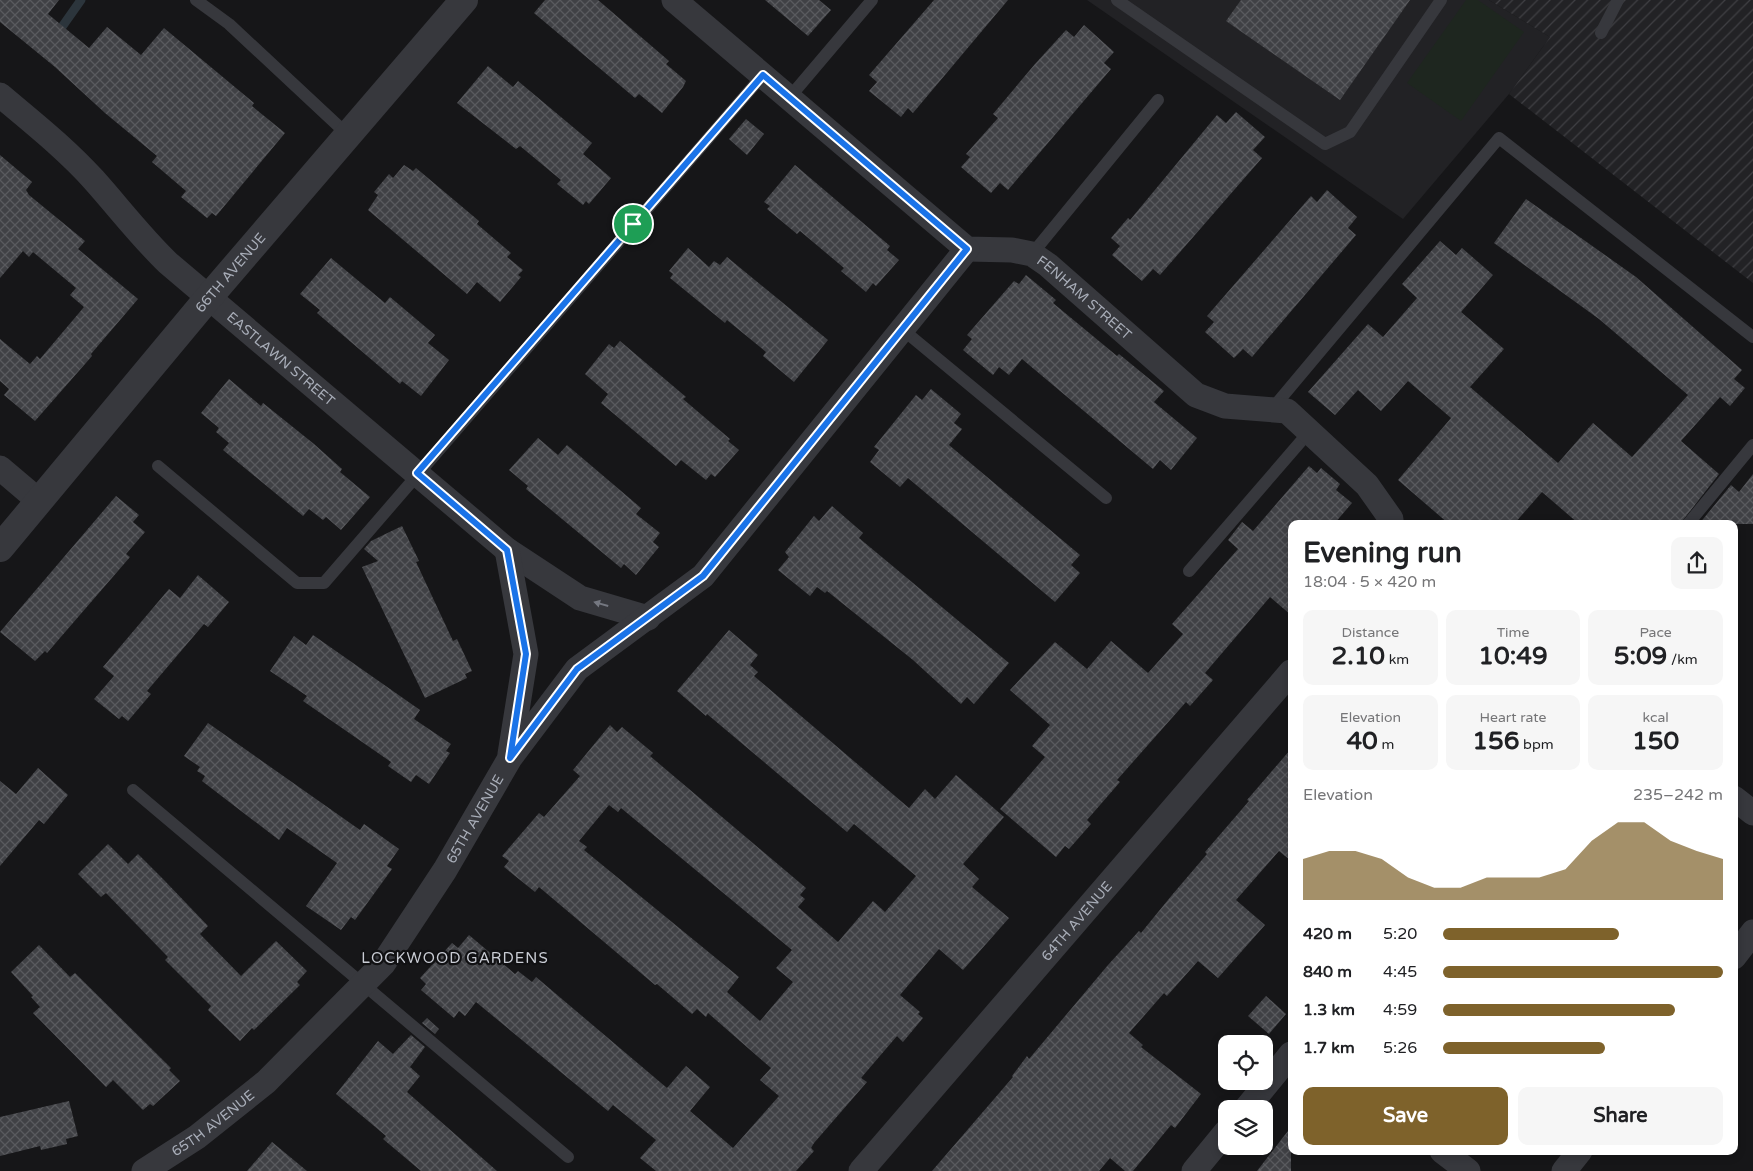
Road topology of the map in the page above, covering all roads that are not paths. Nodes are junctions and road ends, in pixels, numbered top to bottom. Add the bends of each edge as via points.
1 (196, 0) edge
2 (464, 0) edge
3 (674, 0) edge
4 (872, 0) edge
5 (1117, 0) edge
6 (1441, 0) edge
7 (1618, 0) edge
8 (1601, 33) dead end
9 (763, 75) junction
10 (0, 95) edge
11 (789, 98) junction
12 (1158, 100) dead end
13 (348, 135) junction
14 (967, 249) junction
15 (1032, 254) junction
16 (209, 297) junction
17 (902, 329) junction
18 (1753, 338) edge
19 (1272, 409) junction
20 (1310, 432) junction
21 (1753, 445) edge
22 (158, 466) dead end
23 (0, 468) edge
24 (417, 473) junction
25 (1106, 498) dead end
26 (38, 501) junction
27 (1391, 520) edge
28 (1691, 520) edge
29 (0, 548) edge
30 (507, 550) junction
31 (1189, 571) dead end
32 (648, 618) junction
33 (1288, 675) edge
34 (510, 758) junction
35 (134, 790) dead end
36 (1738, 801) edge
37 (1753, 813) edge
38 (1753, 932) edge
39 (1738, 952) edge
40 (363, 987) junction
41 (1288, 1058) edge
42 (1253, 1100) edge
43 (1218, 1142) edge
44 (1447, 1155) edge
45 (1577, 1155) edge
46 (568, 1157) dead end
47 (144, 1171) edge
48 (861, 1171) edge
49 (1194, 1171) edge
50 (1468, 1171) edge
51 (1564, 1171) edge

1 - 13 lane via 229,24
2 - 13 street, 66TH AVENUE
3 - 9 street
4 - 11 lane
5 - 6 lane via 1325,144 1350,132
7 - 8 lane
9 - 11 street
9 - 24 lane
10 - 16 street, EASTLAWN STREET via 64,148 139,235
11 - 14 street
12 - 15 lane
13 - 16 street, 66TH AVENUE
14 - 15 street, FENHAM STREET
14 - 17 street, 65TH AVENUE
15 - 19 street, FENHAM STREET via 1196,395 1225,406
16 - 24 street, EASTLAWN STREET
16 - 26 street, 66TH AVENUE
17 - 25 lane
17 - 32 street, 65TH AVENUE via 703,576
18 - 19 lane via 1499,138
19 - 20 street, FENHAM STREET via 1286,411
20 - 27 street, FENHAM STREET via 1367,485
20 - 31 lane
21 - 28 lane
22 - 24 lane via 296,583 324,583
23 - 26 street
24 - 30 street, EASTLAWN STREET
26 - 29 street, 66TH AVENUE
32 -> 30 street, EASTLAWN STREET via 580,598
30 - 34 street via 526,654
32 - 34 street, 65TH AVENUE via 577,669
33 - 48 street, 64TH AVENUE
34 - 40 street, 65TH AVENUE via 445,870 383,964
35 - 40 lane
36 - 37 street
38 - 39 street
40 - 46 lane
40 - 47 street, 65TH AVENUE via 266,1082 197,1137
41 - 42 street
43 - 49 street
44 - 50 street
45 - 51 street

